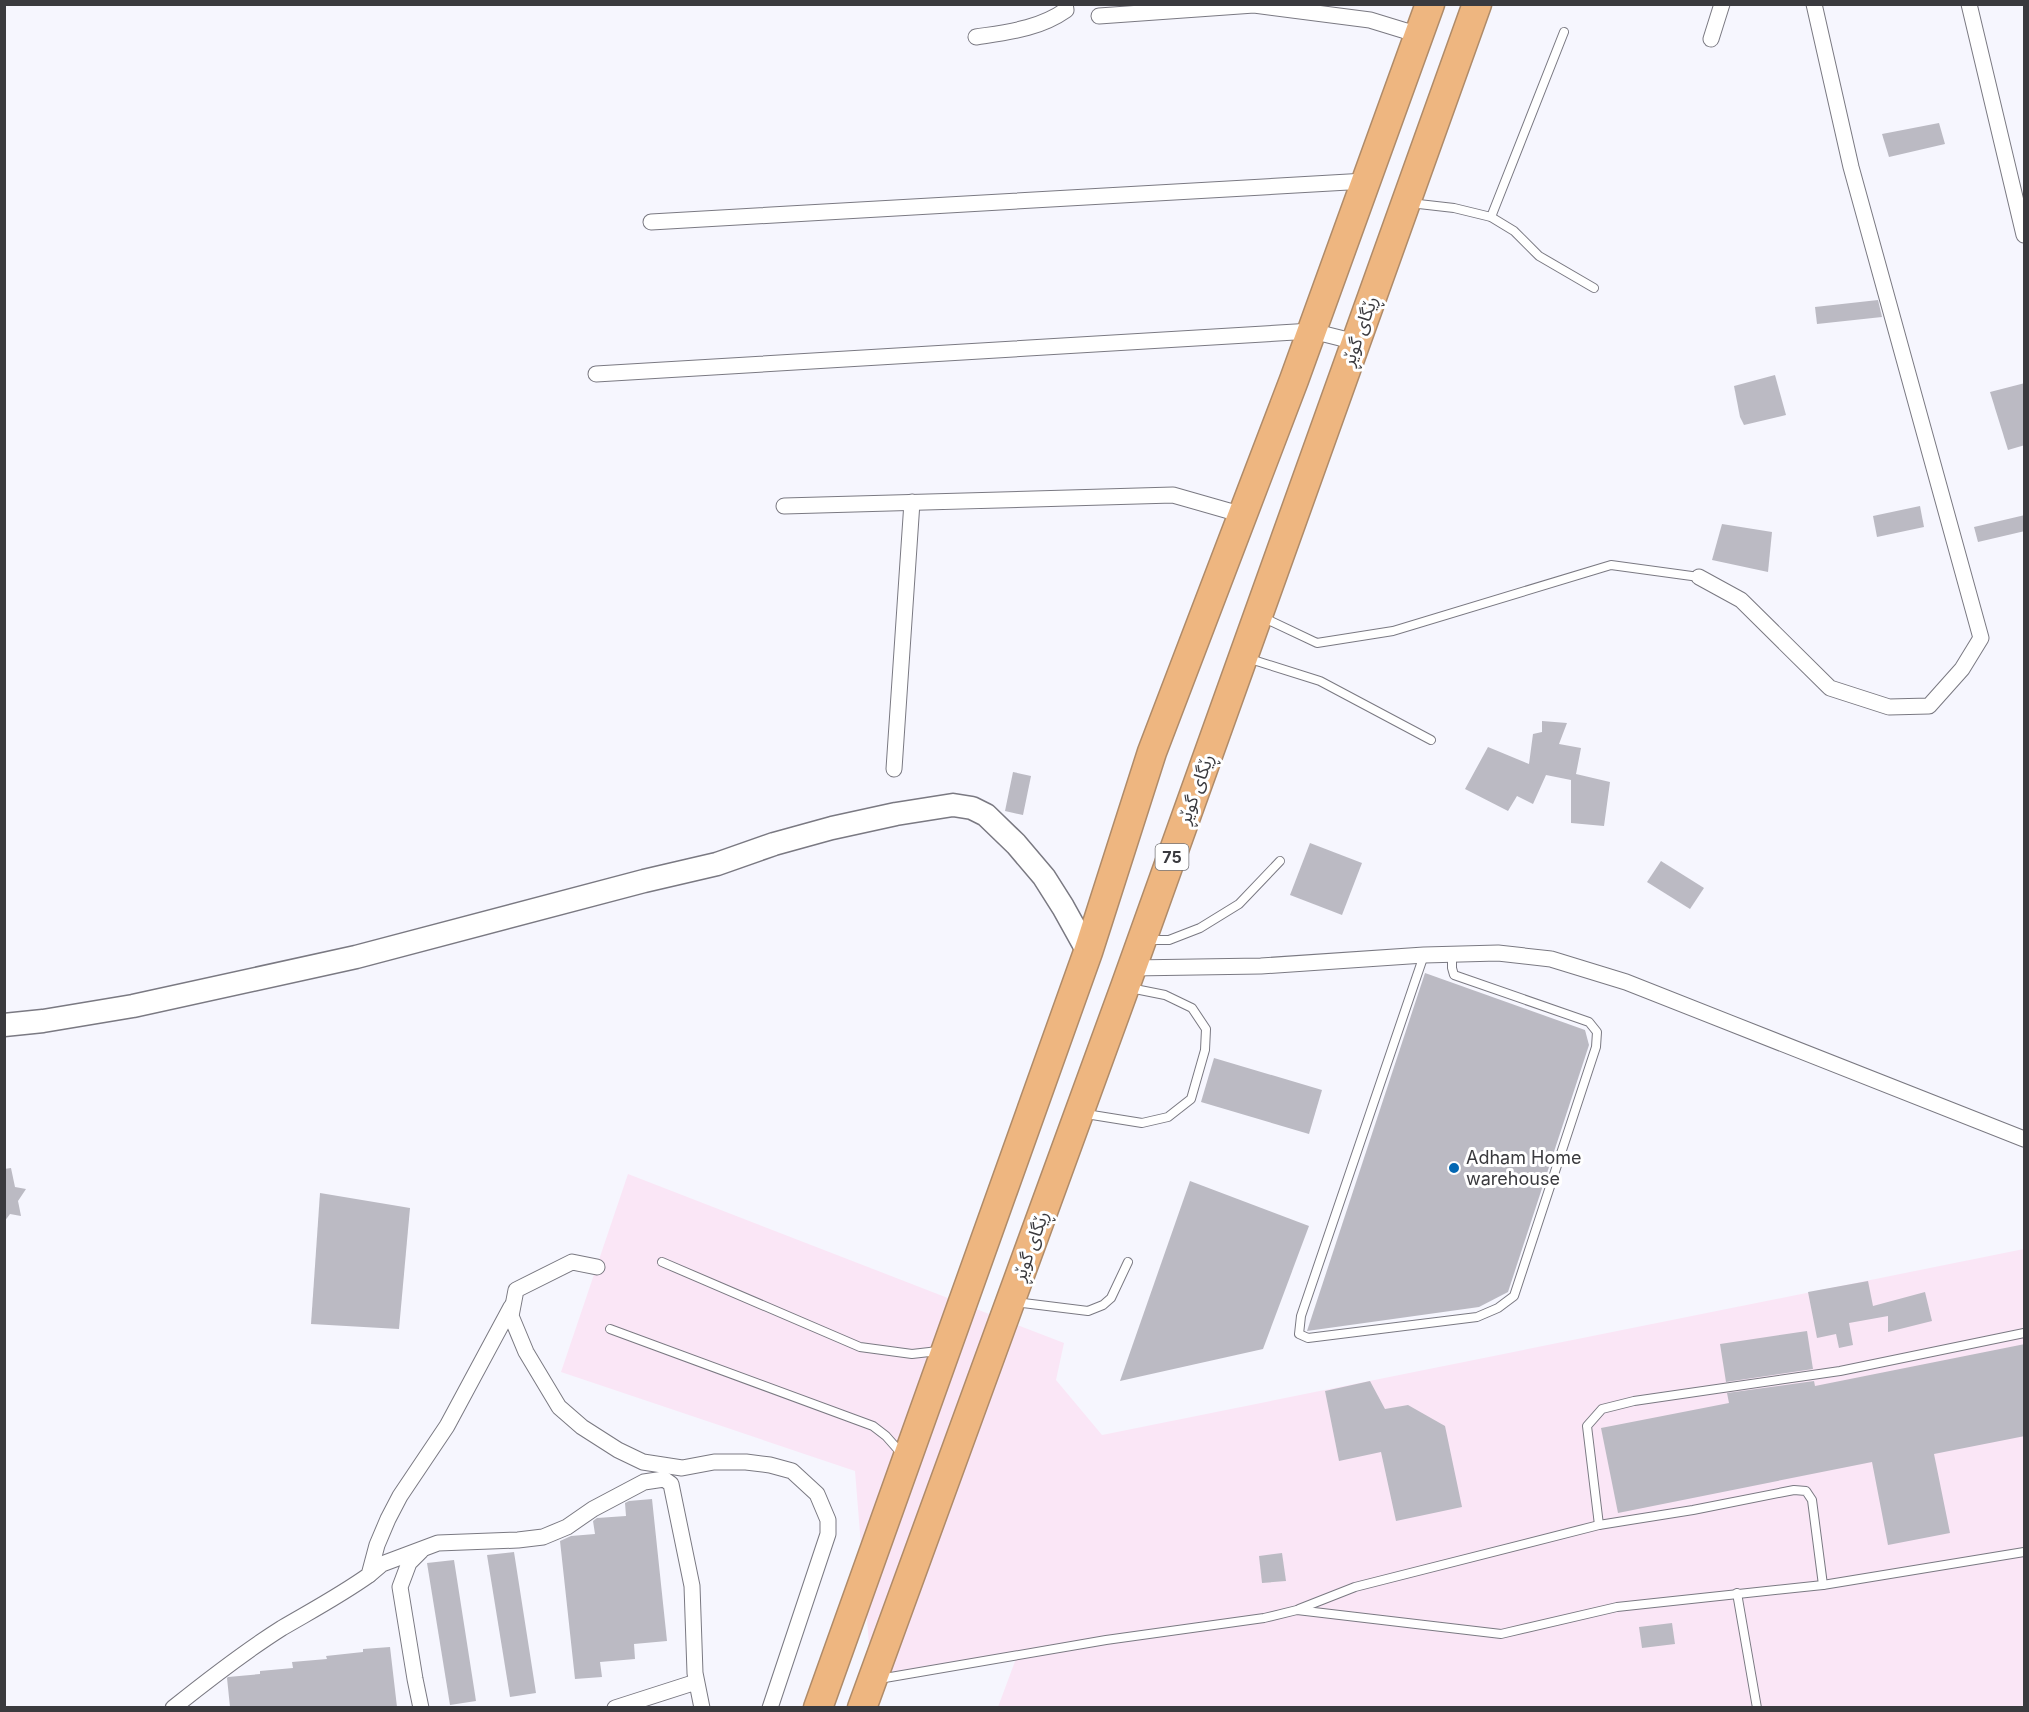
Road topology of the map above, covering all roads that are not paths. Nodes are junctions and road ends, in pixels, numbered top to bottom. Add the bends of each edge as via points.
1 (1065, 4) edge
2 (1430, 4) edge
3 (1477, 4) edge
4 (1722, 4) edge
5 (1814, 4) edge
6 (1969, 4) edge
7 (1099, 16) dead end
8 (1564, 32) dead end
9 (1419, 35) junction
10 (976, 37) dead end
11 (1711, 39) dead end
12 (1366, 181) junction
13 (1406, 202) junction
14 (1491, 217) junction
15 (651, 222) dead end
16 (2025, 235) edge
17 (1594, 288) dead end
18 (1312, 331) junction
19 (1356, 342) junction
20 (596, 374) dead end
21 (912, 502) junction
22 (784, 506) dead end
23 (1243, 515) junction
24 (1699, 577) joint
25 (1258, 615) junction
26 (1243, 657) junction
27 (1431, 740) dead end
28 (894, 770) dead end
29 (1280, 861) dead end
30 (1142, 940) junction
31 (1088, 952) junction
32 (1452, 954) junction
33 (1424, 955) junction
34 (1129, 978) junction
35 (4, 1025) edge
36 (1079, 1113) junction
37 (2025, 1138) edge
38 (662, 1262) dead end
39 (1128, 1262) dead end
40 (597, 1267) dead end
41 (515, 1299) junction
42 (1011, 1301) junction
43 (610, 1329) dead end
44 (2025, 1333) edge
45 (945, 1350) junction
46 (906, 1460) junction
47 (1599, 1525) junction
48 (423, 1549) junction
49 (2025, 1552) edge
50 (369, 1575) junction
51 (1823, 1585) junction
52 (1737, 1593) junction
53 (1297, 1610) junction
54 (872, 1681) junction
55 (696, 1682) junction
56 (173, 1707) edge
57 (421, 1707) edge
58 (615, 1707) edge
59 (702, 1707) edge
60 (770, 1707) edge
61 (818, 1707) edge
62 (862, 1707) edge
63 (1757, 1707) edge

1 - 10 street via 1066,10 1054,19 1032,28
2 - 9 highway
3 - 13 highway, ڕێگای گوێڕ / 75
4 - 11 street
5 - 24 street via 1851,167 1981,638 1962,669 1929,706 1889,707 1830,688 1742,600
6 - 16 street
7 - 9 street via 1254,4 1370,20
8 - 14 lane
9 - 12 highway
12 - 15 street
12 - 18 highway
13 - 14 lane
13 - 19 highway, ڕێگای گوێڕ / 75
14 - 17 lane via 1515,231 1539,256
18 - 19 street
18 - 20 street
18 - 23 highway
19 - 25 highway, ڕێگای گوێڕ / 75
21 - 22 street
21 - 23 street via 1173,495
21 - 28 street
23 - 31 highway via 1152,752
24 - 25 lane via 1611,565 1393,632 1317,643
25 - 26 highway, ڕێگای گوێڕ / 75
26 - 27 lane via 1320,681
26 - 30 highway, ڕێگای گوێڕ / 75
29 - 30 lane via 1239,904 1200,928 1169,940
30 - 34 highway, ڕێگای گوێڕ / 75
31 - 35 street via 1050,887 1016,844 986,815 972,808 952,806 832,828 717,864 356,957 133,1006
31 - 45 highway
32 - 33 street
32 - 33 lane via 1454,975 1589,1022 1597,1032 1596,1047 1514,1296 1478,1317 1308,1338 1299,1334 1301,1316
32 - 37 street via 1498,953 1551,959 1583,968
33 - 34 street
34 - 36 highway, ڕێگای گوێڕ / 75
34 - 36 lane via 1192,1008 1206,1029 1205,1050 1191,1100 1168,1117 1142,1123
36 - 42 highway, ڕێگای گوێڕ / 75
38 - 45 lane via 860,1347 912,1354
39 - 42 lane via 1111,1298 1088,1311
40 - 41 street via 572,1262 516,1290
41 - 50 street via 447,1426 400,1496 377,1545
41 - 60 street via 511,1316 526,1352 558,1407 582,1427 642,1462 682,1468 714,1462 770,1465 792,1471 817,1494 828,1520 828,1534
42 - 54 highway, ڕێگای گوێڕ / 75
43 - 46 lane via 873,1426
44 - 47 lane via 1840,1371 1602,1409 1587,1426
45 - 46 highway
46 - 61 highway
47 - 51 lane via 1806,1491 1812,1500
47 - 53 lane via 1355,1587
48 - 50 street via 382,1564
48 - 55 street via 438,1543 543,1537 644,1482 664,1479 671,1484 692,1586
48 - 57 street via 409,1563 400,1587
49 - 51 lane
50 - 56 street via 244,1654
51 - 52 lane
52 - 53 lane via 1617,1607 1501,1634
52 - 63 lane
53 - 54 lane
54 - 62 highway, ڕێگای گوێڕ / 75
55 - 58 street
55 - 59 street

